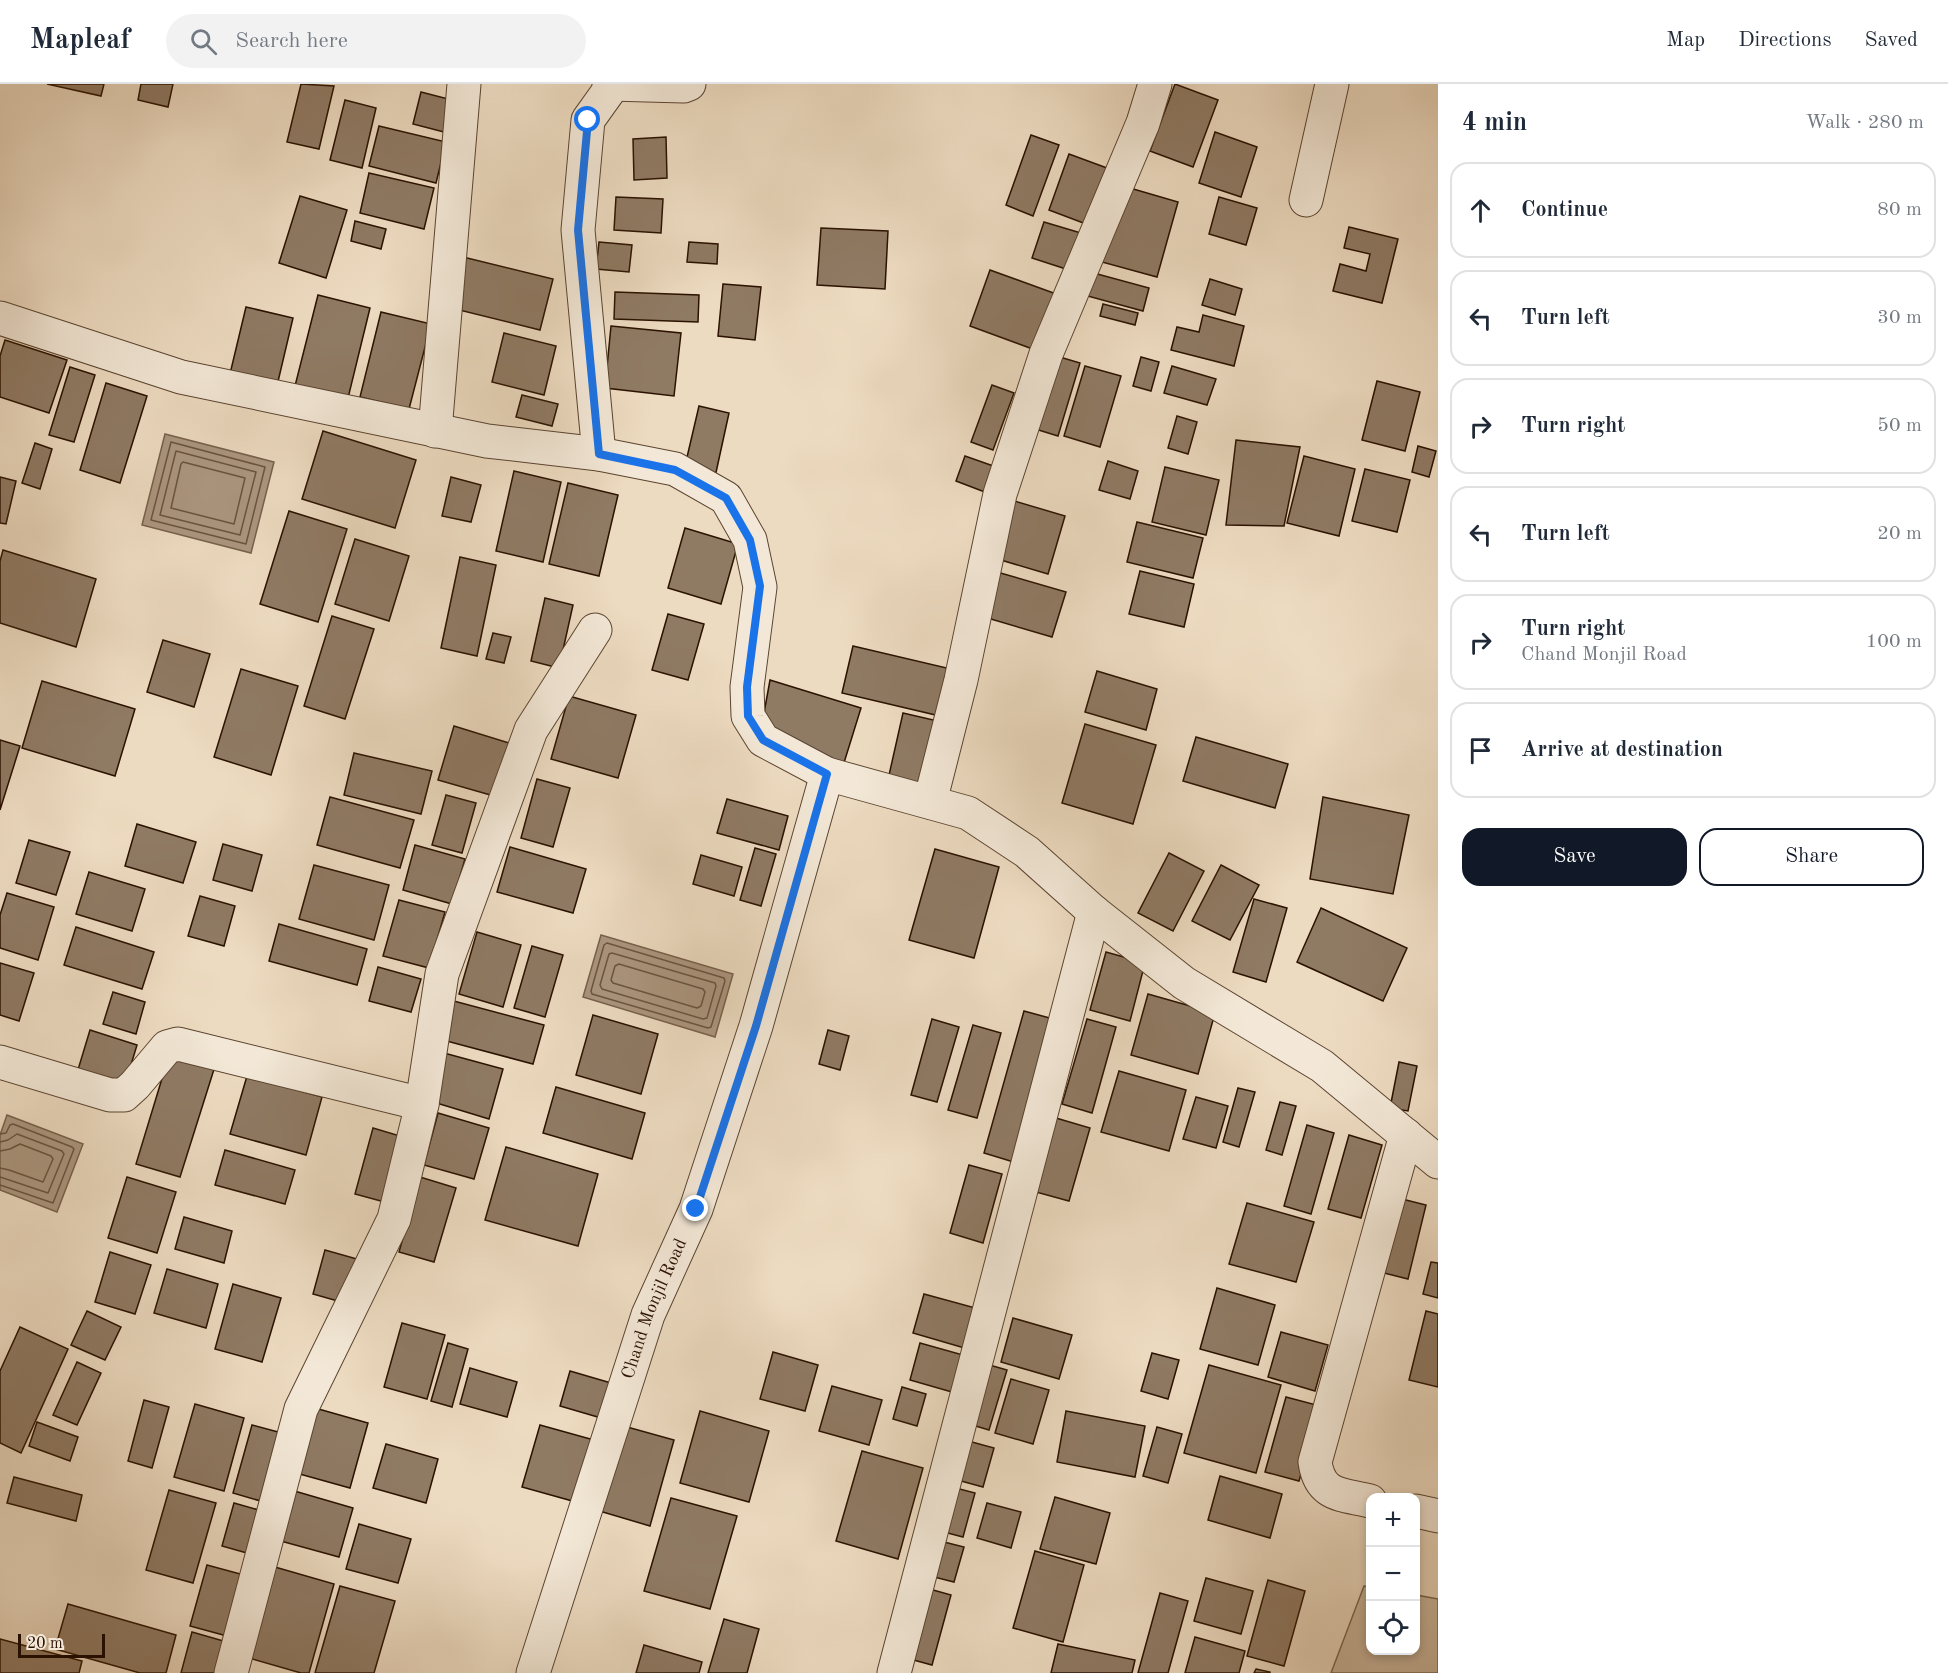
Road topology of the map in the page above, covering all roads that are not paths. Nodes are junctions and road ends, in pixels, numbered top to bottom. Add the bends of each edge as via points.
1 (464, 84) edge
2 (611, 84) edge
3 (689, 84) edge
4 (1155, 84) edge
5 (1332, 84) edge
6 (1306, 200) dead end
7 (0, 318) edge
8 (435, 431) junction
9 (599, 454) junction
10 (595, 630) dead end
11 (827, 774) junction
12 (930, 802) junction
13 (1094, 912) junction
14 (0, 1062) edge
15 (422, 1104) junction
16 (1406, 1135) junction
17 (1438, 1162) edge
18 (1366, 1500) edge
19 (1420, 1512) edge
20 (1438, 1516) edge
21 (231, 1673) edge
22 (533, 1673) edge
23 (894, 1673) edge

1 - 8 street
2 - 3 street
2 - 9 street via 588,120 578,230
4 - 12 street via 1143,123 1046,354 1000,494 961,680
5 - 6 street
7 - 8 street via 181,377
8 - 9 street
9 - 11 street via 675,470 726,498 750,540 760,586 747,687 748,716 763,740
10 - 15 street via 531,730 442,974
11 - 12 street
11 - 22 street, Chand Monjil Road via 749,1048 696,1209 648,1316
12 - 13 street via 968,813 1027,852
13 - 16 street via 1184,983 1322,1066
13 - 23 street
14 - 15 street via 110,1095 124,1095 167,1047 178,1044
15 - 21 street via 394,1219 301,1409
16 - 17 street
16 - 18 street via 1316,1462 1323,1486
19 - 20 street

